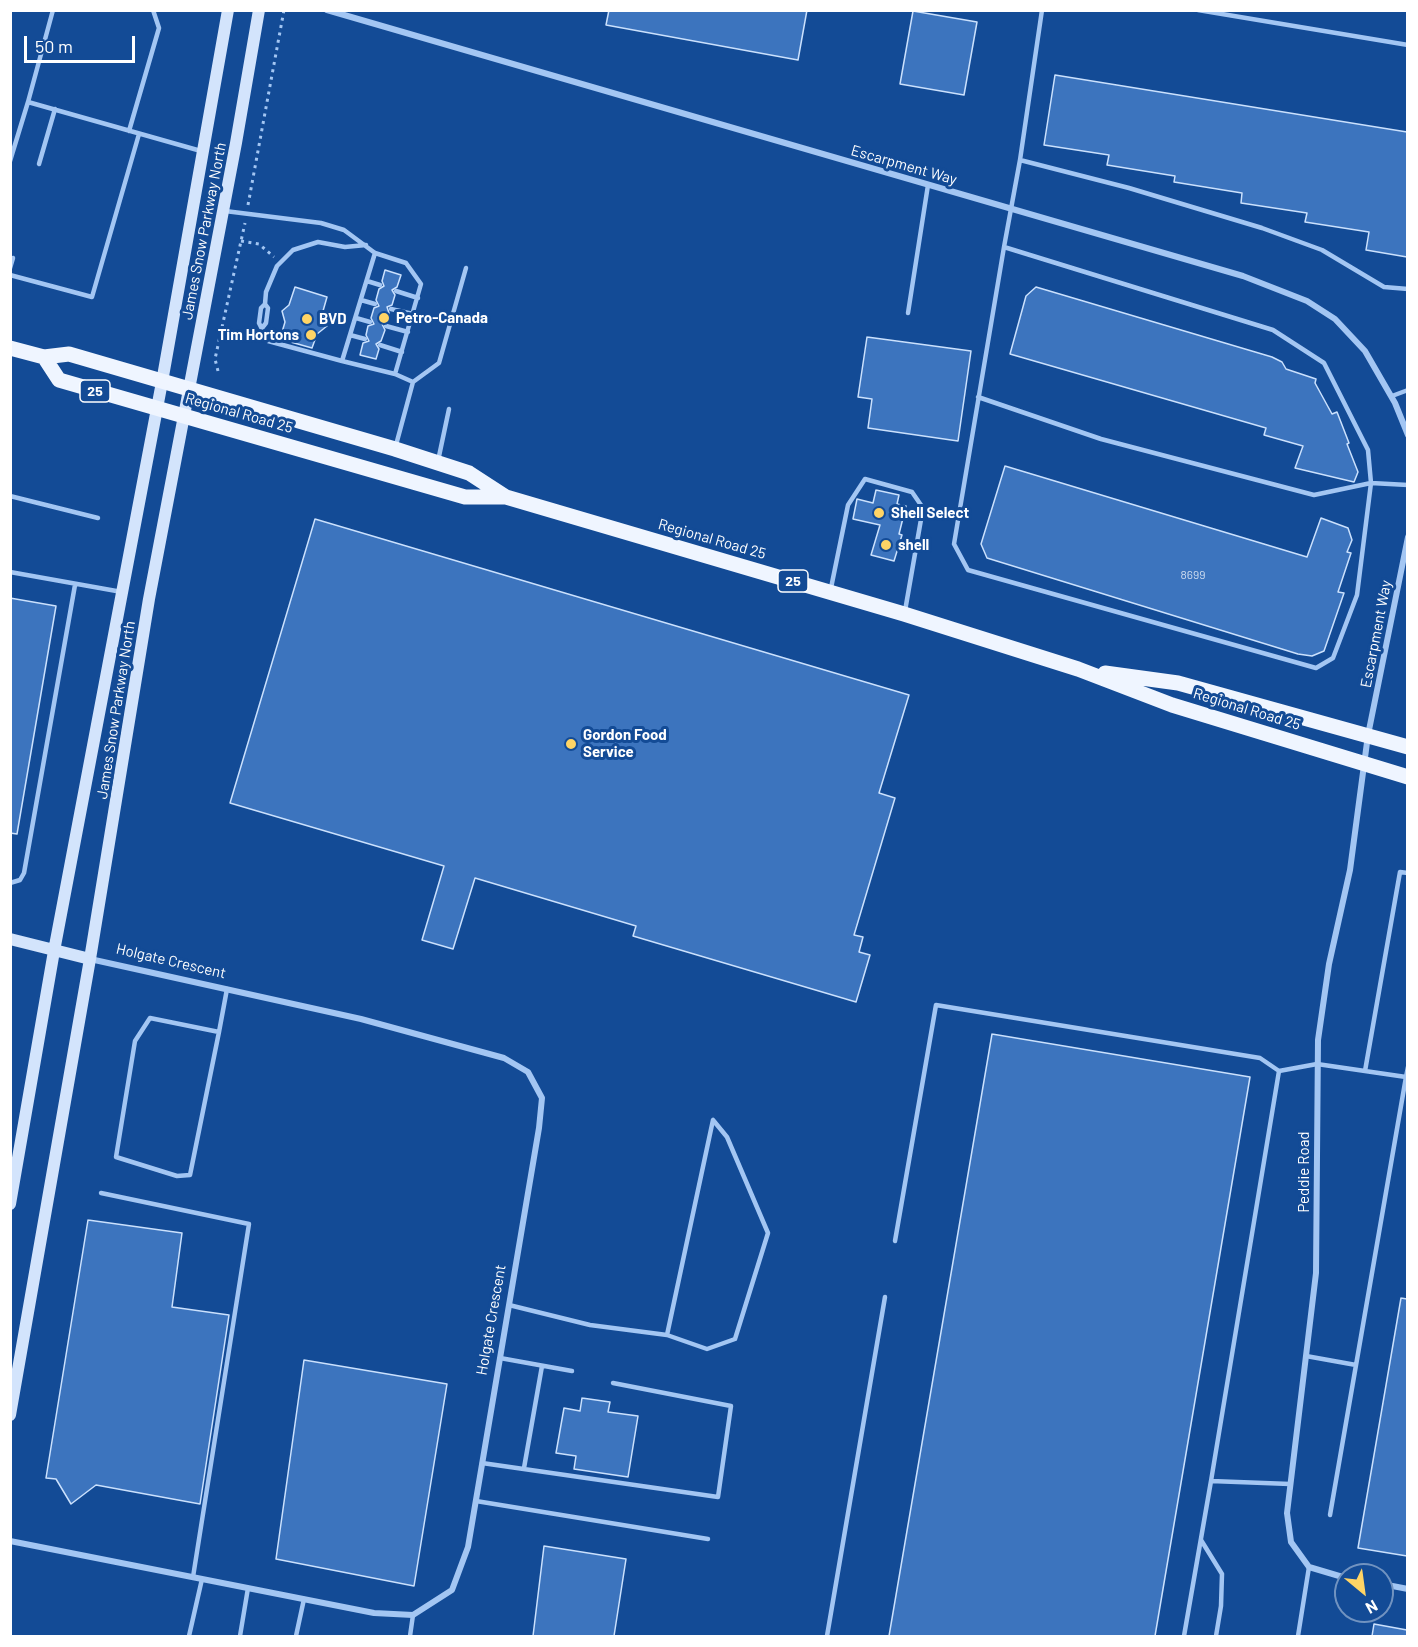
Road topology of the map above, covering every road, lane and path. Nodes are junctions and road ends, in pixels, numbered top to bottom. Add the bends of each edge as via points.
1 (53, 10) edge
2 (153, 10) edge
3 (228, 10) edge
4 (259, 10) edge
5 (284, 10) edge
6 (327, 10) edge
7 (1042, 10) edge
8 (1198, 10) edge
9 (1407, 45) edge
10 (28, 102) junction
11 (55, 109) junction
12 (129, 131) junction
13 (139, 134) junction
14 (203, 151) junction
15 (1020, 160) junction
16 (10, 161) edge
17 (39, 164) dead end
18 (928, 185) junction
19 (1010, 209) junction
20 (223, 211) junction
21 (246, 215) junction
22 (241, 241) junction
23 (366, 245) junction
24 (1004, 247) junction
25 (375, 253) junction
26 (13, 258) dead end
27 (280, 263) junction
28 (10, 268) edge
29 (466, 268) dead end
30 (10, 275) edge
31 (367, 281) junction
32 (380, 285) dead end
33 (1407, 288) edge
34 (396, 291) dead end
35 (418, 298) junction
36 (361, 300) junction
37 (375, 303) dead end
38 (391, 309) dead end
39 (908, 313) dead end
40 (413, 314) junction
41 (356, 318) junction
42 (370, 322) dead end
43 (386, 326) dead end
44 (408, 332) junction
45 (350, 335) junction
46 (365, 339) dead end
47 (380, 345) dead end
48 (10, 348) edge
49 (402, 352) junction
50 (44, 357) junction
51 (342, 361) junction
52 (218, 371) dead end
53 (395, 374) junction
54 (162, 382) junction
55 (413, 382) junction
56 (189, 390) junction
57 (1407, 390) edge
58 (1392, 396) junction
59 (978, 397) junction
60 (156, 408) junction
61 (449, 409) dead end
62 (183, 416) junction
63 (1407, 431) edge
64 (395, 449) junction
65 (437, 463) junction
66 (1371, 483) junction
67 (1407, 485) edge
68 (10, 496) edge
69 (506, 497) junction
70 (98, 518) dead end
71 (1407, 537) edge
72 (10, 572) edge
73 (75, 585) junction
74 (122, 592) junction
75 (831, 592) junction
76 (904, 614) junction
77 (1078, 669) junction
78 (1368, 735) junction
79 (1407, 747) edge
80 (1364, 764) junction
81 (1407, 777) edge
82 (1407, 873) edge
83 (10, 883) edge
84 (10, 939) edge
85 (54, 951) junction
86 (90, 958) junction
87 (227, 989) junction
88 (219, 1032) junction
89 (1317, 1064) junction
90 (1407, 1067) edge
91 (1279, 1071) junction
92 (1365, 1071) junction
93 (1406, 1077) junction
94 (100, 1193) dead end
95 (10, 1204) edge
96 (895, 1241) dead end
97 (885, 1297) dead end
98 (509, 1305) junction
99 (667, 1335) junction
100 (1306, 1356) junction
101 (500, 1358) junction
102 (542, 1365) junction
103 (1356, 1365) junction
104 (572, 1371) dead end
105 (613, 1383) dead end
106 (10, 1415) edge
107 (482, 1463) junction
108 (524, 1468) junction
109 (1211, 1481) junction
110 (1290, 1484) junction
111 (476, 1501) junction
112 (1330, 1515) dead end
113 (708, 1539) dead end
114 (1201, 1540) junction
115 (10, 1541) edge
116 (1309, 1567) junction
117 (1334, 1574) edge
118 (193, 1577) junction
119 (202, 1579) junction
120 (248, 1588) junction
121 (304, 1599) junction
122 (413, 1615) junction
123 (189, 1636) edge
124 (240, 1636) edge
125 (296, 1636) edge
126 (410, 1636) edge
127 (827, 1636) edge
128 (1184, 1636) edge
129 (1216, 1636) edge
130 (1298, 1636) edge

1 - 10 lane
2 - 12 lane via 159,28
3 - 14 main road, James Snow Parkway North
4 - 20 main road, James Snow Parkway North
5 - 21 path
6 - 18 street, Escarpment Way
7 - 15 lane
8 - 9 lane
10 - 11 lane
10 - 16 lane
11 - 12 lane
11 - 17 lane
12 - 13 lane
13 - 14 lane
13 - 30 lane via 92,297
14 - 54 main road, James Snow Parkway North
15 - 19 lane
15 - 33 lane via 1262,228 1322,250 1384,287
18 - 19 street, Escarpment Way
18 - 39 lane
19 - 24 lane
19 - 58 street, Escarpment Way via 1243,276 1307,300 1335,320 1365,351
20 - 21 lane
20 - 56 main road, James Snow Parkway North
21 - 22 path
21 - 23 lane via 321,223 344,230
22 - 27 path via 259,244
22 - 52 path via 215,359
23 - 25 lane
23 - 27 lane via 345,247 318,242 293,250
24 - 59 lane
24 - 66 lane via 1273,330 1324,363 1368,450
25 - 31 lane
25 - 35 lane via 406,263 422,284
26 - 28 lane
27 - 51 lane via 266,292 267,323 262,328 268,341
29 - 55 lane via 439,363
31 - 32 lane
31 - 36 lane
34 - 35 lane
35 - 40 lane
36 - 37 lane
36 - 41 lane
38 - 40 lane
40 - 44 lane
41 - 42 lane
41 - 45 lane
43 - 44 lane
44 - 49 lane
45 - 46 lane
45 - 51 lane
47 - 49 lane
48 - 50 main road, Regional Road 25 / 25
49 - 53 lane
50 - 54 main road, Regional Road 25 / 25 via 69,354
50 - 60 main road, Regional Road 25 / 25 via 59,380
51 - 53 lane
53 - 55 lane
54 - 56 main road, Regional Road 25 / 25
54 - 60 main road, James Snow Parkway North
55 - 64 lane
56 - 62 main road, James Snow Parkway North
56 - 64 main road, Regional Road 25 / 25
57 - 58 lane
58 - 63 street, Escarpment Way
59 - 66 lane via 1101,439 1314,495
59 - 66 lane via 954,544 968,570 1316,668 1333,658 1357,595
60 - 62 main road, Regional Road 25 / 25
60 - 74 main road, James Snow Parkway North
61 - 65 lane
62 - 69 main road, Regional Road 25 / 25 via 465,497
62 - 86 main road, James Snow Parkway North
64 - 65 main road, Regional Road 25 / 25
65 - 69 main road, Regional Road 25 / 25 via 469,472
66 - 67 lane
68 - 70 lane
69 - 75 main road, Regional Road 25 / 25
71 - 78 street, Escarpment Way
72 - 73 lane
73 - 74 lane
73 - 83 lane via 24,873 20,880
74 - 85 main road, James Snow Parkway North
75 - 76 main road, Regional Road 25 / 25
75 - 76 lane via 848,505 865,479 912,492 922,508
76 - 77 main road, Regional Road 25 / 25
77 - 78 main road, Regional Road 25 / 25 via 1178,683
77 - 80 main road, Regional Road 25 / 25 via 1172,705
78 - 79 main road, Regional Road 25 / 25
78 - 80 street, Peddie Road
80 - 81 main road, Regional Road 25 / 25
80 - 89 street, Peddie Road via 1350,870 1317,1040
82 - 92 lane via 1400,872
84 - 85 main road, Holgate Crescent
85 - 86 main road, Holgate Crescent
85 - 95 main road, James Snow Parkway North
86 - 87 street, Holgate Crescent
86 - 106 main road, James Snow Parkway North
87 - 88 lane
87 - 98 street, Holgate Crescent via 361,1019 504,1058 528,1072 542,1098
88 - 88 lane via 190,1175 177,1176 116,1157 135,1041 150,1018
89 - 91 lane
89 - 92 lane
89 - 100 street, Peddie Road via 1316,1273
90 - 93 lane
91 - 96 lane via 1260,1058 936,1005
91 - 109 lane
92 - 93 lane
93 - 103 lane
94 - 118 lane via 249,1224
97 - 127 lane
98 - 99 lane via 590,1325
98 - 101 street, Holgate Crescent
99 - 99 lane via 707,1349 735,1339 768,1233 727,1137 713,1120
100 - 103 lane
100 - 110 street, Peddie Road
101 - 102 lane
101 - 107 street, Holgate Crescent
102 - 104 lane
102 - 108 lane
103 - 112 lane
105 - 108 lane via 731,1406 718,1497
107 - 108 lane
107 - 111 street, Holgate Crescent
109 - 110 lane
109 - 114 lane
110 - 116 street, Peddie Road via 1287,1513 1291,1542
111 - 113 lane
111 - 122 street, Holgate Crescent via 468,1547 452,1590
114 - 128 lane
114 - 129 lane via 1222,1574
115 - 118 street
116 - 117 street
116 - 130 lane
118 - 119 street
119 - 120 street
119 - 123 lane
120 - 121 street
120 - 124 lane
121 - 122 street via 374,1613
121 - 125 lane
122 - 126 lane

